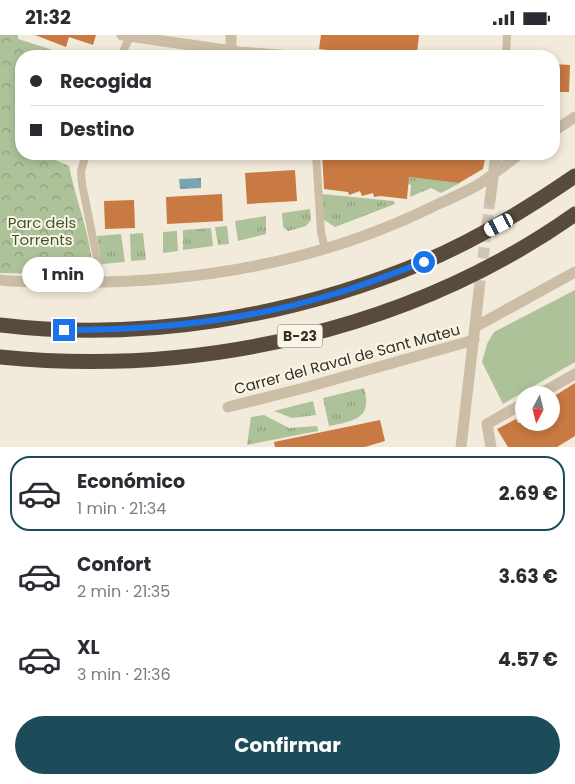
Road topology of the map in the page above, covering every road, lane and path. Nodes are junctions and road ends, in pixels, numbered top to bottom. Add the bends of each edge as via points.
1 (126, 35) edge
2 (231, 35) edge
3 (507, 35) edge
4 (147, 37) edge
5 (122, 50) edge
6 (231, 50) joint
7 (506, 50) edge
8 (575, 117) edge
9 (560, 127) edge
10 (84, 160) edge
11 (316, 160) edge
12 (495, 160) edge
13 (511, 160) edge
14 (494, 172) junction
15 (575, 175) edge
16 (490, 200) tunnel mouth
17 (575, 214) edge
18 (325, 249) junction
19 (575, 272) edge
20 (0, 280) edge
21 (102, 283) junction
22 (479, 291) tunnel mouth
23 (0, 325) edge
24 (475, 327) junction
25 (474, 340) junction
26 (0, 357) edge
27 (575, 374) edge
28 (554, 386) edge
29 (228, 407) dead end
30 (515, 408) edge
31 (461, 447) edge
32 (491, 447) edge

1 - 4 street
1 - 5 street
2 - 6 street
3 - 7 street
4 - 6 street
8 - 9 street
10 - 21 street via 82,184
11 - 18 street
12 - 14 street
13 - 14 street
14 - 16 street
14 - 18 street via 482,183 412,217
15 - 23 highway, B-23 via 532,205 459,245 424,262 326,296 232,317 160,327 64,330
17 - 26 highway, B-23 via 513,253 432,292 388,311 299,337 235,350 163,359 67,362
18 - 21 street via 279,263 197,277
19 - 24 street
20 - 21 street
22 - 24 street
24 - 25 street
25 - 29 street, Carrer del Raval de Sant Mateu
25 - 31 street
27 - 28 street
30 - 32 street via 486,424

